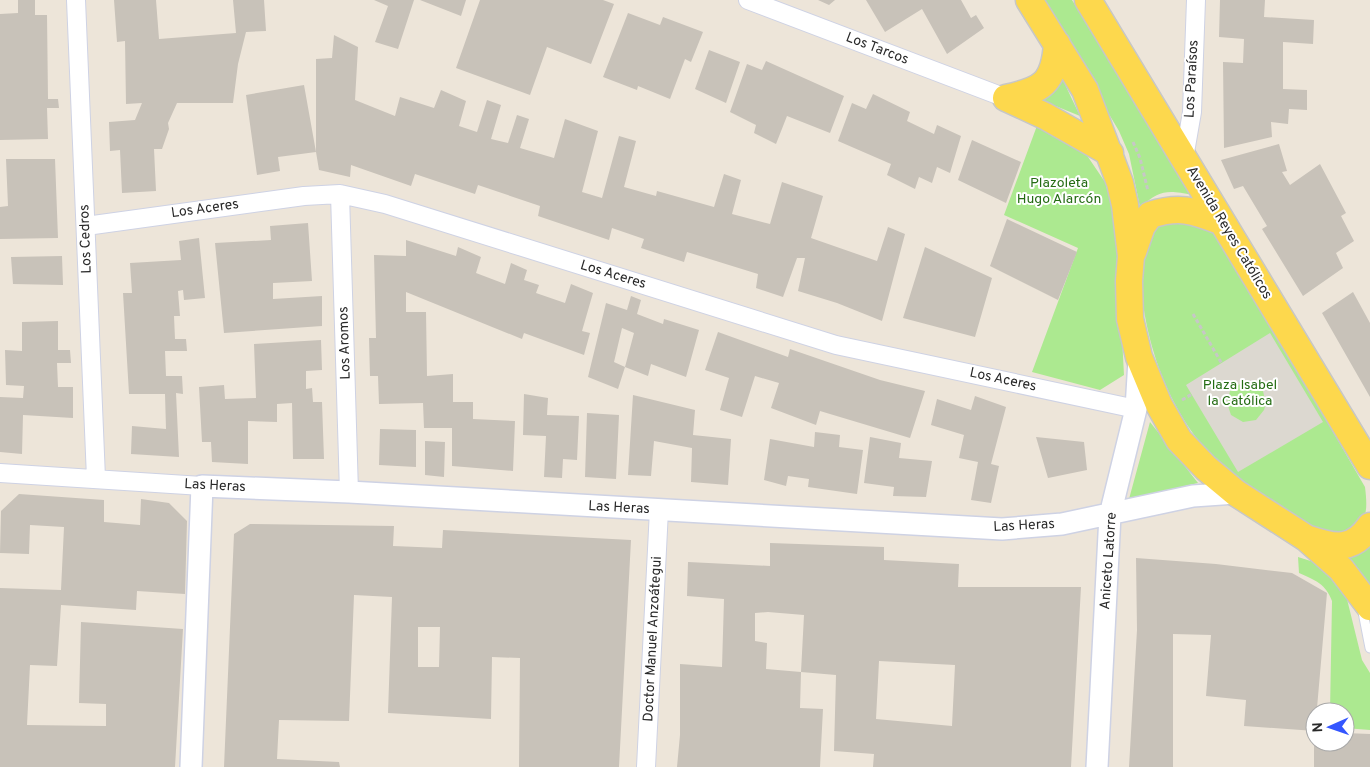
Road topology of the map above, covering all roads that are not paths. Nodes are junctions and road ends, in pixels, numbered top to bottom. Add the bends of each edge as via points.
1 (76, 0) edge
2 (748, 0) edge
3 (1029, 0) edge
4 (1088, 0) edge
5 (1196, 0) edge
6 (1057, 44) junction
7 (1006, 98) junction
8 (1110, 153) junction
9 (1184, 158) junction
10 (340, 194) junction
11 (1220, 221) junction
12 (86, 226) junction
13 (1131, 256) junction
14 (1139, 357) junction
15 (1136, 409) junction
16 (1368, 459) edge
17 (0, 473) edge
18 (96, 478) junction
19 (202, 486) junction
20 (349, 492) junction
21 (1236, 493) junction
22 (660, 510) junction
23 (1110, 515) junction
24 (1370, 526) edge
25 (1306, 538) junction
26 (1364, 598) edge
27 (1370, 648) edge
28 (191, 767) edge
29 (646, 767) edge
30 (1097, 767) edge

1 - 12 street, Los Cedros
2 - 7 street, Los Tarcos
3 - 6 main road
4 - 9 main road, Avenida Reyes Católicos
5 - 9 street, Los Paraísos via 1192,112
6 - 7 main road via 1049,78 1033,92
6 - 8 main road via 1089,98
7 - 8 main road
8 - 13 main road via 1125,205
9 - 11 main road, Avenida Reyes Católicos
10 - 12 street, Los Aceres via 304,196
10 - 15 street, Los Aceres via 384,204 836,345
10 - 20 street, Los Aromos
11 - 13 main road via 1179,208 1150,214
11 - 16 main road, Avenida Reyes Católicos
12 - 18 street, Los Cedros
13 - 14 main road via 1130,319
14 - 15 street, Aniceto Latorre
14 - 21 main road via 1159,405 1179,440
15 - 23 street, Aniceto Latorre
17 - 18 street, Las Heras
18 - 19 street, Las Heras
19 - 20 street, Las Heras
19 - 28 street
20 - 22 street, Las Heras
21 - 23 street, Las Heras via 1194,496
21 - 25 main road
22 - 23 street, Las Heras via 1002,529 1062,524
22 - 29 street, Doctor Manuel Anzoátegui
23 - 30 street, Aniceto Latorre
24 - 25 main road via 1358,541 1344,546
25 - 26 main road via 1340,569
26 - 27 lane

